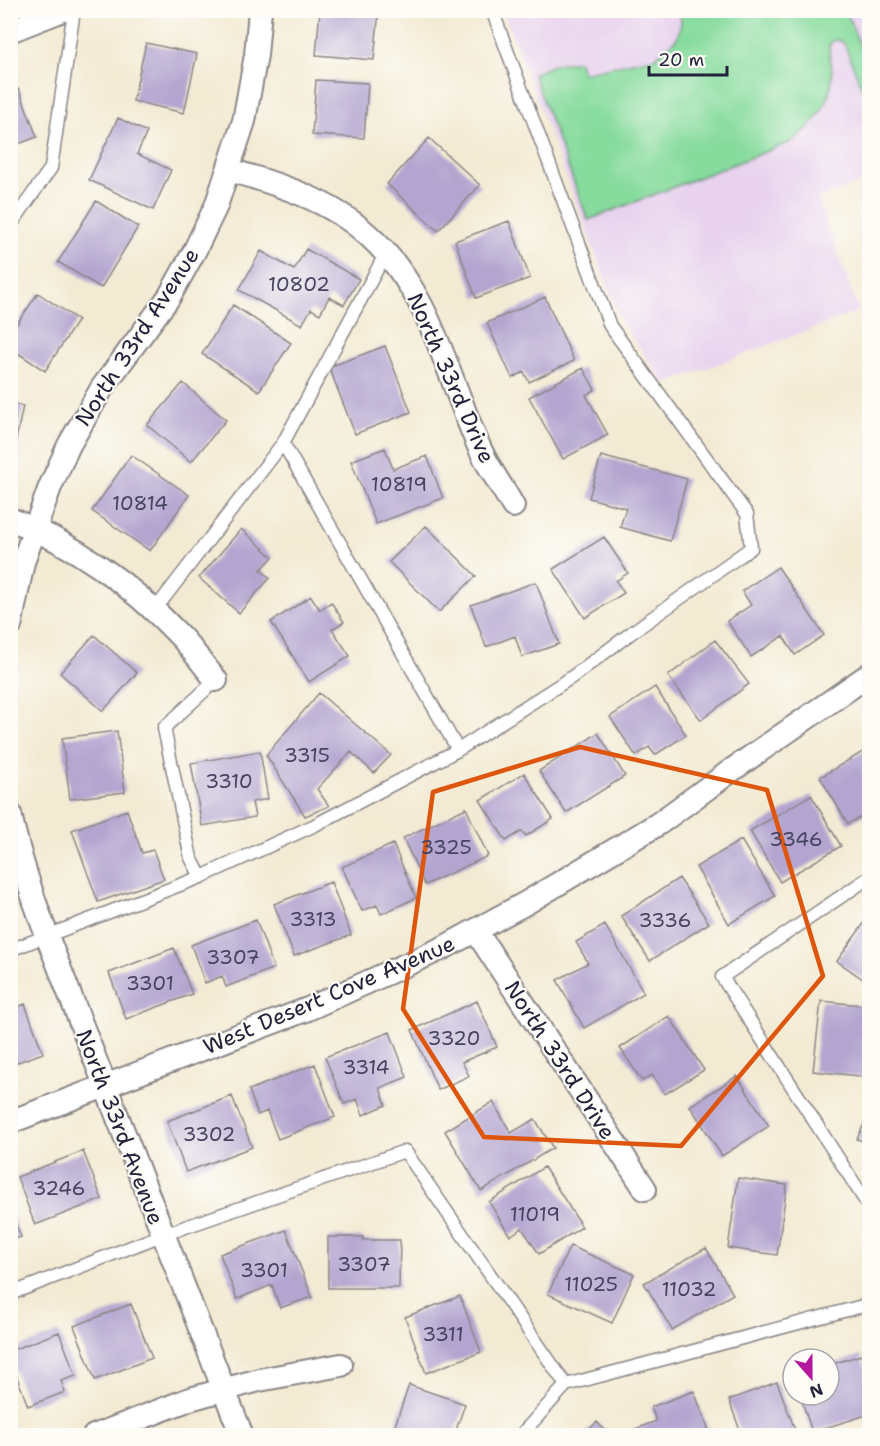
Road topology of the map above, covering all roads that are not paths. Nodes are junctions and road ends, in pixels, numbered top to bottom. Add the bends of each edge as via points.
1 (63, 10) edge
2 (75, 10) edge
3 (260, 10) edge
4 (492, 10) edge
5 (10, 31) edge
6 (229, 170) junction
7 (10, 226) edge
8 (386, 253) junction
9 (283, 443) junction
10 (513, 506) dead end
11 (10, 519) edge
12 (34, 528) junction
13 (154, 611) junction
14 (10, 626) edge
15 (870, 674) edge
16 (216, 680) joint
17 (458, 750) junction
18 (10, 814) edge
19 (201, 877) junction
20 (870, 877) edge
21 (476, 930) junction
22 (47, 936) junction
23 (10, 950) edge
24 (105, 1086) junction
25 (10, 1122) edge
26 (645, 1189) dead end
27 (870, 1208) edge
28 (162, 1235) junction
29 (10, 1294) edge
30 (870, 1304) edge
31 (341, 1365) dead end
32 (566, 1385) junction
33 (224, 1389) junction
34 (94, 1436) edge
35 (242, 1436) edge
36 (520, 1436) edge

1 - 5 street
2 - 7 lane via 51,168
3 - 6 street, North 33rd Avenue via 244,121
4 - 17 lane via 610,326 747,514 751,548 572,677
6 - 8 street, North 33rd Drive via 305,195 368,234
6 - 12 street, North 33rd Avenue via 216,206 169,297 102,388 69,446
8 - 9 lane
8 - 10 street, North 33rd Drive via 423,306 482,453
9 - 13 lane
9 - 17 lane
11 - 12 street
12 - 13 street via 115,577
12 - 14 street, North 33rd Avenue
13 - 16 street
15 - 21 street, West Desert Cove Avenue via 658,824
16 - 19 lane via 164,728 191,858
17 - 19 lane via 315,825
18 - 22 street, North 33rd Avenue via 30,892
19 - 22 lane
20 - 27 lane via 722,977
21 - 24 street, West Desert Cove Avenue via 308,1009
21 - 26 street, North 33rd Drive
22 - 23 lane
22 - 24 street, North 33rd Avenue
24 - 25 street, West Desert Cove Avenue
24 - 28 street, North 33rd Avenue
28 - 29 lane
28 - 32 lane via 405,1151
28 - 33 street, North 33rd Avenue
30 - 32 lane
31 - 33 street
32 - 36 lane
33 - 34 street
33 - 35 street, North 33rd Avenue

